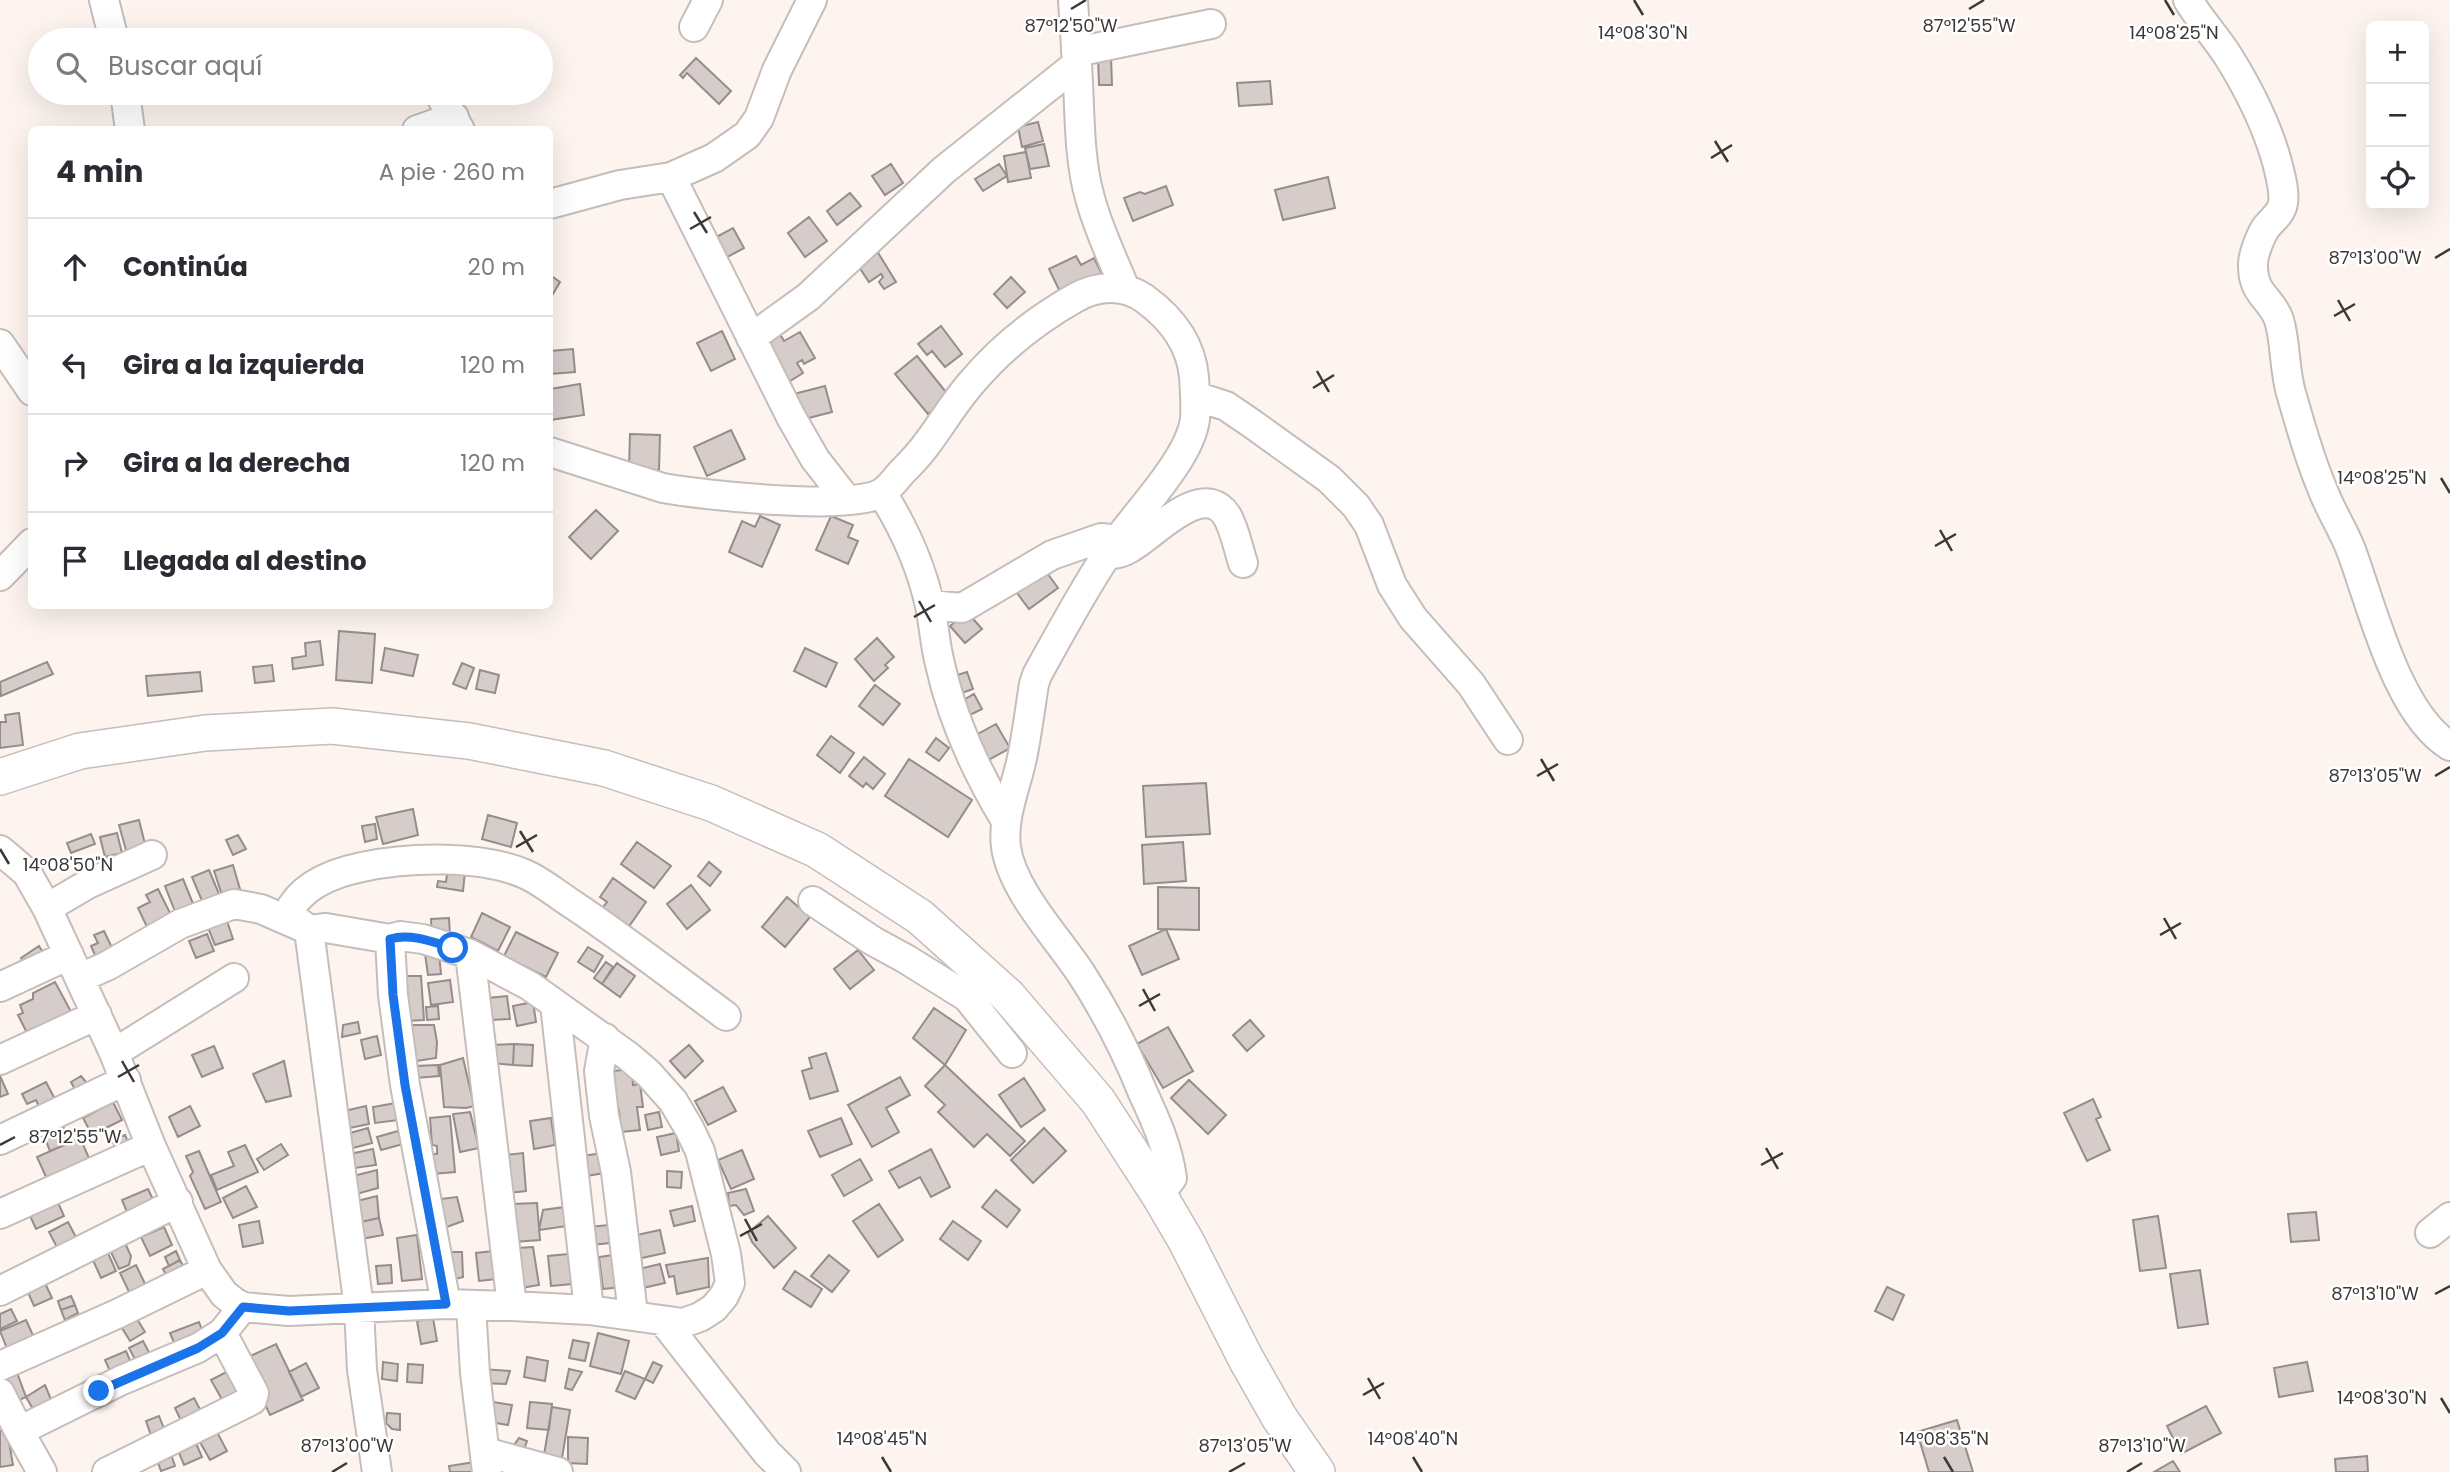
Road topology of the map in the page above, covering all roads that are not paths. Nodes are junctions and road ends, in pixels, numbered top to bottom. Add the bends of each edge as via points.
1 (104, 0) edge
2 (708, 0) edge
3 (812, 0) edge
4 (1073, 0) edge
5 (2188, 0) edge
6 (1210, 24) dead end
7 (694, 27) dead end
8 (111, 28) edge
9 (1077, 58) junction
10 (127, 105) edge
11 (446, 105) edge
12 (457, 123) edge
13 (129, 126) edge
14 (671, 177) junction
15 (553, 203) edge
16 (1125, 289) junction
17 (751, 338) junction
18 (0, 344) edge
19 (28, 385) edge
20 (1195, 396) junction
21 (553, 453) edge
22 (882, 493) junction
23 (847, 500) junction
24 (28, 547) edge
25 (1113, 547) junction
26 (1243, 563) dead end
27 (0, 576) edge
28 (930, 605) junction
29 (1508, 740) dead end
30 (2450, 746) edge
31 (0, 777) edge
32 (1006, 821) junction
33 (0, 850) edge
34 (152, 855) dead end
35 (813, 901) dead end
36 (47, 908) junction
37 (309, 930) junction
38 (390, 939) junction
39 (470, 954) junction
40 (74, 967) junction
41 (234, 978) dead end
42 (0, 987) edge
43 (978, 988) junction
44 (555, 1004) junction
45 (97, 1015) junction
46 (726, 1016) dead end
47 (605, 1038) junction
48 (114, 1052) junction
49 (1012, 1053) dead end
50 (0, 1060) edge
51 (125, 1080) junction
52 (0, 1140) edge
53 (151, 1146) junction
54 (1159, 1195) junction
55 (178, 1202) junction
56 (0, 1214) edge
57 (206, 1270) junction
58 (0, 1291) edge
59 (459, 1305) junction
60 (512, 1306) junction
61 (243, 1307) junction
62 (359, 1308) junction
63 (589, 1310) junction
64 (634, 1314) junction
65 (664, 1322) junction
66 (222, 1333) junction
67 (0, 1366) edge
68 (0, 1393) edge
69 (19, 1431) junction
70 (486, 1462) edge
71 (42, 1472) edge
72 (107, 1472) edge
73 (377, 1472) edge
74 (558, 1472) edge
75 (786, 1472) edge
76 (1317, 1472) edge

1 - 8 street
2 - 7 street
3 - 14 street via 747,135 714,158
4 - 9 street
5 - 30 street via 2228,57 2277,161 2283,205 2265,229 2253,262 2260,295 2277,314 2290,391 2322,489 2351,549 2401,683 2415,708
6 - 9 street
9 - 16 street via 1088,195
9 - 17 street via 944,170 808,297
10 - 13 street
11 - 12 street
14 - 15 street
14 - 17 street
16 - 20 street via 1162,311 1180,334 1193,370
16 - 22 street via 1099,288 1077,297 1002,351
17 - 23 street via 815,459
18 - 19 street
20 - 25 street via 1195,422 1187,443
20 - 29 street via 1226,406 1251,423 1329,479 1356,506 1369,525 1392,585 1413,618 1471,684
21 - 23 street via 680,491 771,500
22 - 23 street
22 - 28 street via 904,529
24 - 27 street
25 - 26 street via 1119,553 1131,548 1183,511 1197,504 1213,504 1226,514
25 - 28 street via 1101,538 1052,555 962,608
25 - 32 street via 1034,684
28 - 32 street via 940,665 960,729
31 - 43 main road via 80,751 205,733 332,726 469,741 604,768 711,803 817,850 920,917
32 - 54 street via 1010,865 1120,1038 1152,1113 1169,1155 1172,1178
33 - 36 street via 27,873
34 - 36 street
35 - 43 street via 873,942
36 - 40 street
37 - 38 street via 326,928
37 - 40 street via 261,909 233,904 180,924 107,966
37 - 46 street via 288,914 293,903 322,880 345,870 382,862 431,860 506,867 527,875 601,924
37 - 62 street
38 - 39 street via 423,939
38 - 59 street via 405,1085
39 - 44 street
39 - 60 street
40 - 42 street
40 - 45 street
41 - 48 street
43 - 49 street
43 - 54 main road via 1008,996 1098,1101
44 - 47 street
44 - 63 street
45 - 48 street
45 - 50 street
47 - 64 street via 599,1071
47 - 65 street via 648,1073 690,1128 726,1254 730,1283 714,1308 683,1323
48 - 51 street
51 - 52 street
51 - 53 street
53 - 55 street
53 - 56 street
54 - 76 main road via 1279,1417
55 - 57 street
55 - 58 street
57 - 61 street via 223,1294
57 - 67 street
59 - 60 street
59 - 62 street
59 - 70 street via 475,1373
60 - 63 street
61 - 62 street via 289,1311
61 - 66 street
62 - 73 street via 362,1370
63 - 64 street
64 - 65 street
65 - 75 street
66 - 69 street
66 - 72 street via 254,1393 252,1400
68 - 69 street
69 - 71 street
70 - 74 street

